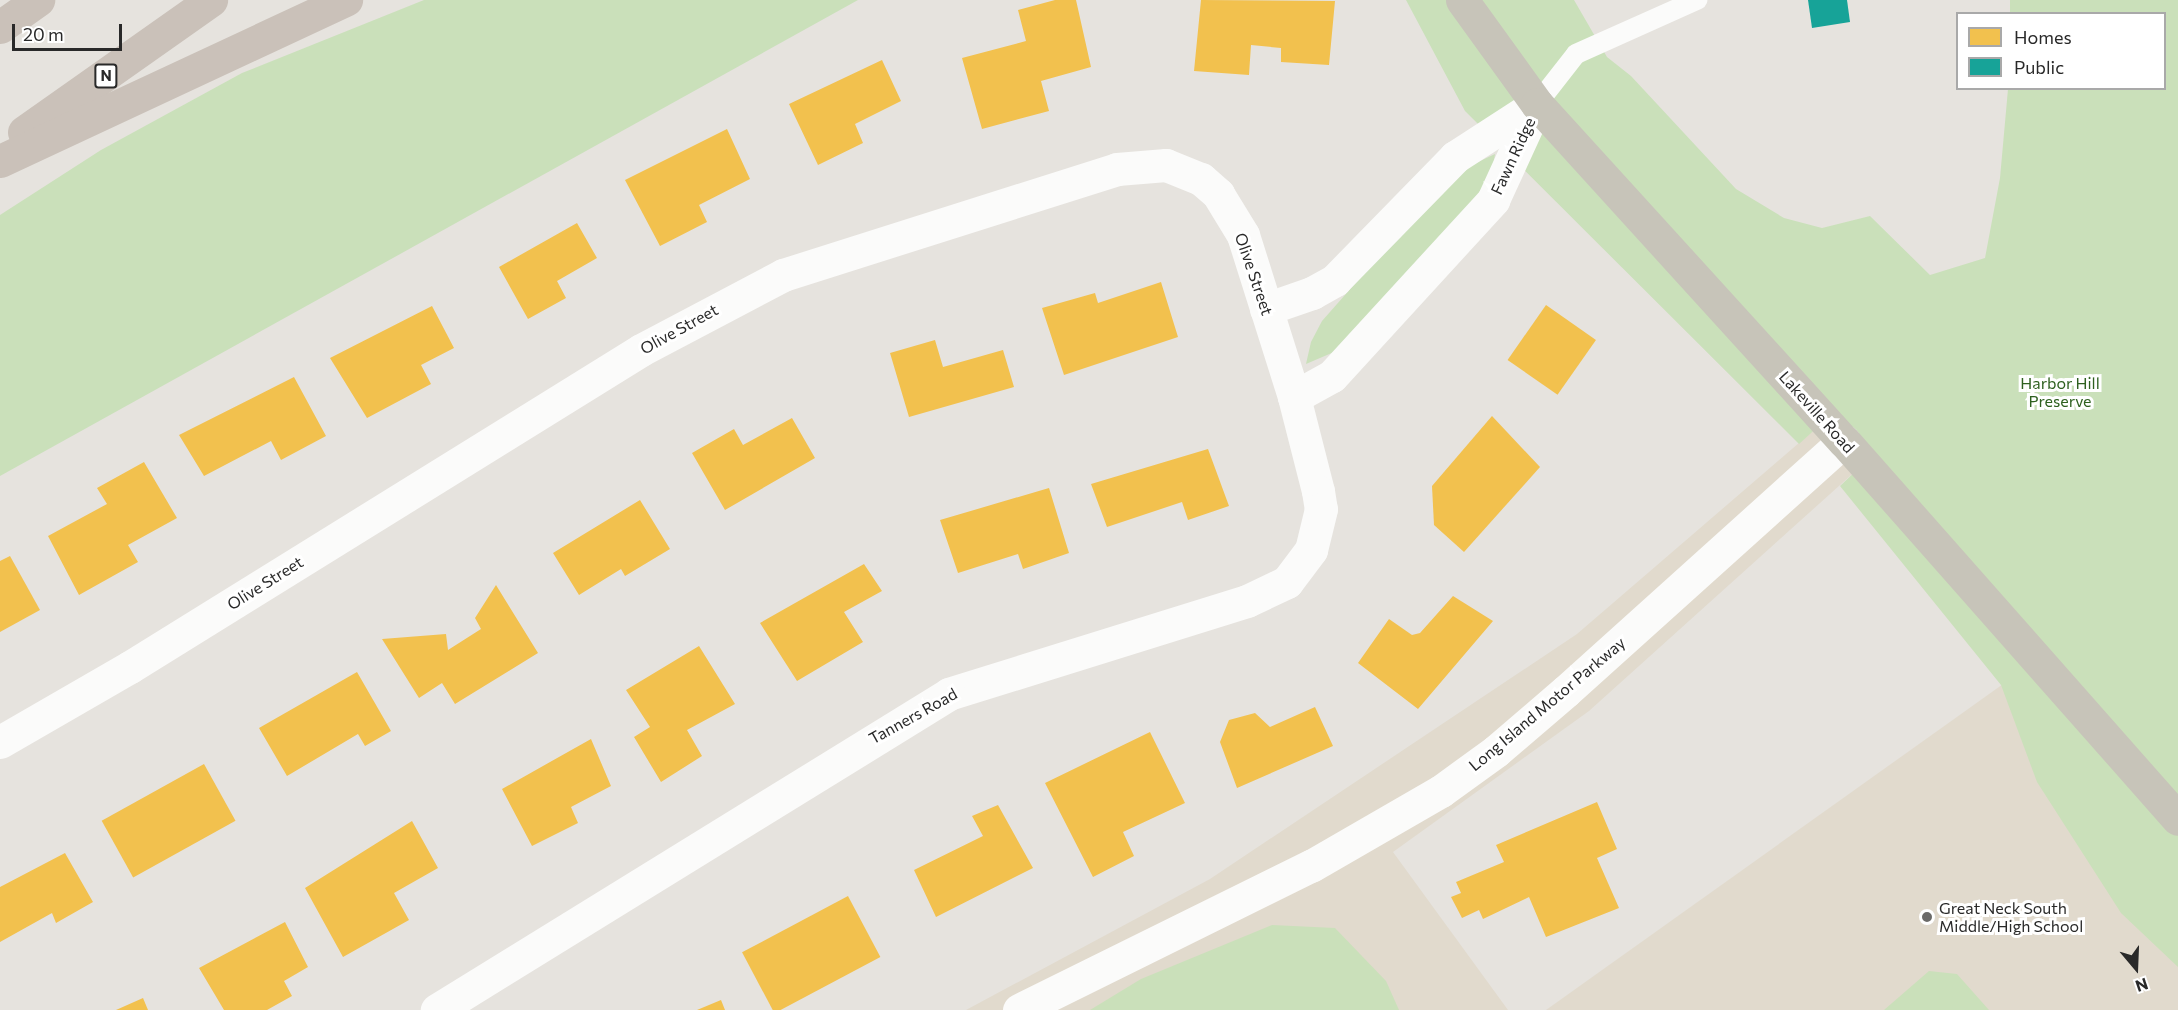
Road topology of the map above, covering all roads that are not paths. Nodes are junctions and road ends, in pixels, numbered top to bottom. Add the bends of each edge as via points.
1 (38, 0) edge
2 (211, 0) edge
3 (346, 0) edge
4 (1462, 0) edge
5 (1697, 0) edge
6 (0, 27) edge
7 (1537, 104) junction
8 (0, 148) edge
9 (0, 161) edge
10 (1266, 309) junction
11 (1294, 397) junction
12 (1844, 441) junction
13 (0, 742) edge
14 (2178, 819) edge
15 (437, 1010) edge
16 (1019, 1010) edge

1 - 6 highway
2 - 8 highway, N
3 - 9 highway
4 - 7 main road, Lakeville Road
5 - 7 lane via 1576,54
7 - 10 street, Fawn Ridge via 1455,157 1335,280 1312,293
7 - 11 street, Fawn Ridge via 1493,200 1332,376
7 - 12 main road, Lakeville Road
10 - 11 street, Olive Street
10 - 13 street, Olive Street via 1243,235 1218,194 1201,179 1166,165 1099,174 821,261 743,294 660,339 130,667
11 - 15 street, Tanners Road via 1321,509 1311,550 1287,582 1247,601 949,694 886,729
12 - 14 main road, Lakeville Road
12 - 16 street, Long Island Motor Parkway via 1539,713 1441,791 1326,858

